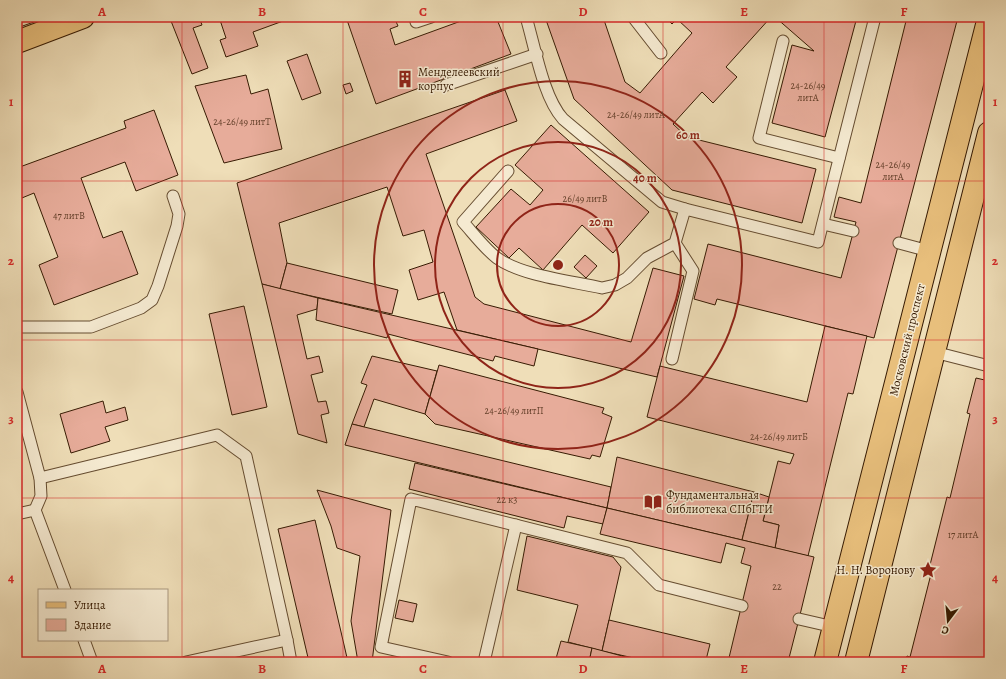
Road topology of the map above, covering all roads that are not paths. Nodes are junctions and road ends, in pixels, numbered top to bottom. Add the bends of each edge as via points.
1 (83, 17) edge
2 (415, 17) edge
3 (431, 17) edge
4 (526, 17) edge
5 (633, 17) edge
6 (875, 17) edge
7 (989, 17) edge
8 (783, 41) dead end
9 (17, 42) edge
10 (661, 53) dead end
11 (537, 54) junction
12 (446, 85) dead end
13 (988, 142) edge
14 (839, 158) junction
15 (508, 171) dead end
16 (173, 196) dead end
17 (685, 209) junction
18 (822, 224) junction
19 (853, 231) dead end
20 (899, 243) dead end
21 (675, 244) junction
22 (929, 251) junction
23 (17, 327) edge
24 (934, 352) junction
25 (672, 358) dead end
26 (989, 366) edge
27 (17, 392) edge
28 (40, 478) junction
29 (35, 510) junction
30 (17, 514) edge
31 (516, 525) junction
32 (65, 589) edge
33 (742, 606) dead end
34 (799, 619) dead end
35 (834, 627) junction
36 (287, 640) junction
37 (84, 641) edge
38 (92, 662) edge
39 (186, 662) edge
40 (291, 662) edge
41 (448, 662) edge
42 (484, 662) edge
43 (825, 662) edge
44 (856, 662) edge

1 - 9 main road
2 - 3 lane via 416,22
4 - 11 lane
5 - 10 lane
6 - 14 lane
7 - 22 main road, Московский проспект
8 - 14 lane via 759,138
11 - 12 lane
11 - 17 lane via 546,89 557,112 564,120 662,202
13 - 24 main road
14 - 18 lane
15 - 21 lane via 463,222 495,257 508,265 524,271 602,288 627,278 647,258
16 - 23 lane via 179,214 177,226 152,300 141,308 91,327
17 - 18 lane via 818,242
17 - 21 lane
18 - 19 lane
20 - 22 lane
21 - 25 lane via 693,271
22 - 35 main road, Московский проспект
24 - 26 lane
24 - 44 main road
27 - 28 lane
28 - 29 lane via 42,496
28 - 36 lane via 217,435 246,456
29 - 30 lane
29 - 32 lane
31 - 33 lane via 628,552 659,585
31 - 41 lane via 411,499 381,647
31 - 42 lane
34 - 35 lane
35 - 43 main road, Московский проспект
36 - 39 lane
36 - 40 lane
37 - 38 lane

